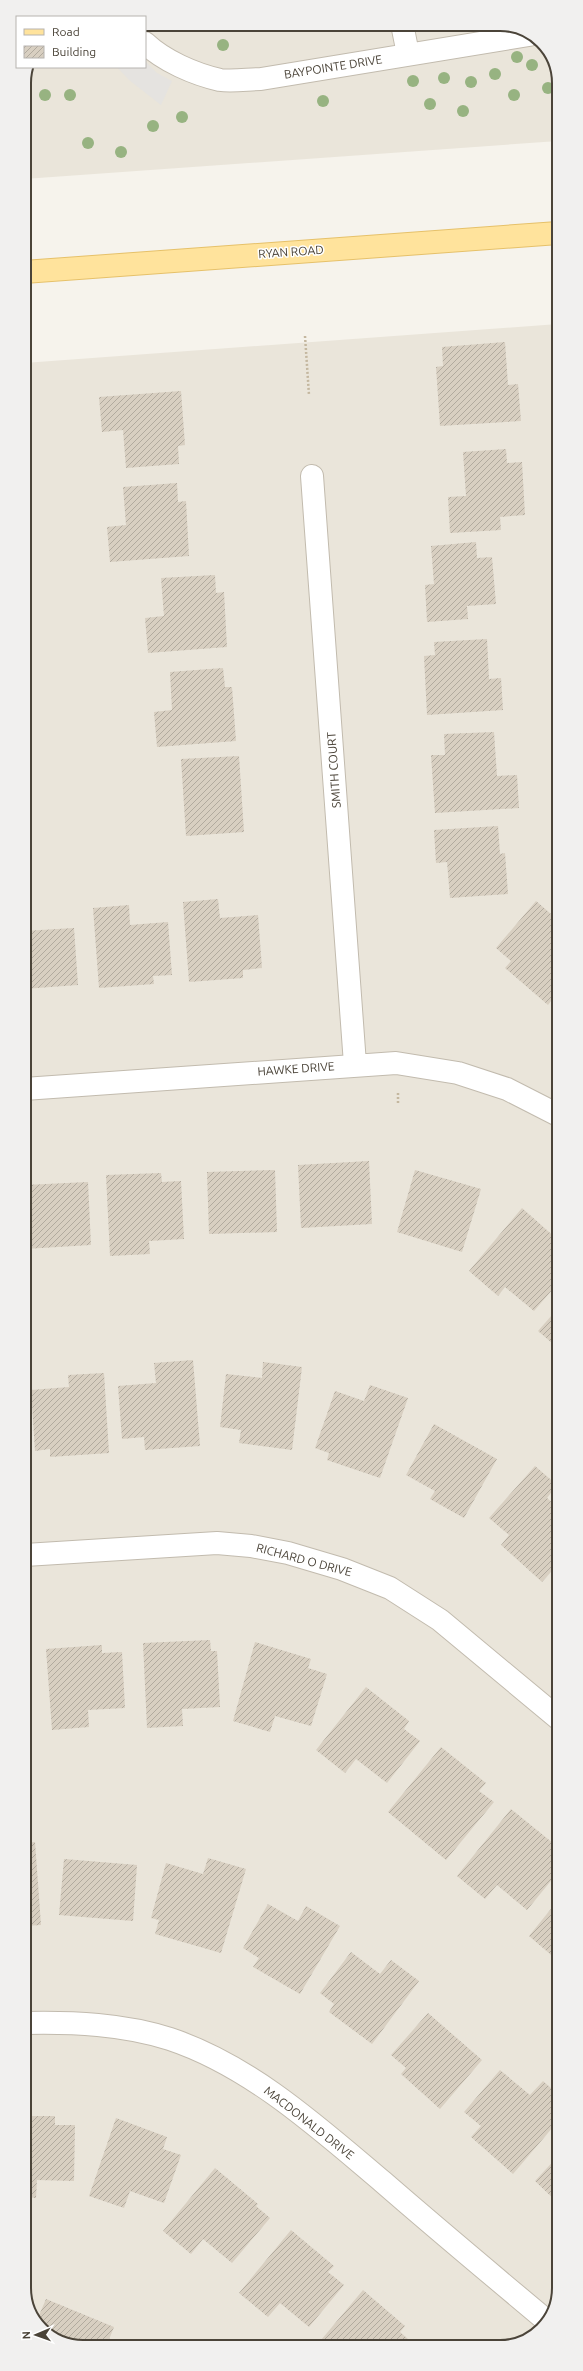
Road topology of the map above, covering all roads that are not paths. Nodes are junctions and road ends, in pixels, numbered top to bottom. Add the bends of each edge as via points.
1 (403, 31) edge
2 (496, 32) edge
3 (516, 34) edge
4 (146, 43) edge
5 (408, 54) junction
6 (552, 233) edge
7 (31, 271) edge
8 (312, 476) dead end
9 (355, 1064) junction
10 (31, 1088) edge
11 (552, 1113) edge
12 (31, 1555) edge
13 (552, 1713) edge
14 (31, 2023) edge
15 (542, 2318) edge

1 - 5 street
2 - 3 street, BAYPOINTE DRIVE
2 - 5 street, BAYPOINTE DRIVE
4 - 5 street, BAYPOINTE DRIVE via 156,53 184,67 221,80 261,79
6 - 7 main road, RYAN ROAD
8 - 9 street, SMITH COURT
9 - 10 street, HAWKE DRIVE
9 - 11 street, HAWKE DRIVE via 396,1063 458,1074 507,1089
12 - 13 street, RICHARD O DRIVE via 217,1544 252,1546 342,1569 390,1588 440,1620
14 - 15 street, MACDONALD DRIVE via 66,2022 126,2029 170,2039 210,2056 268,2090 339,2145

